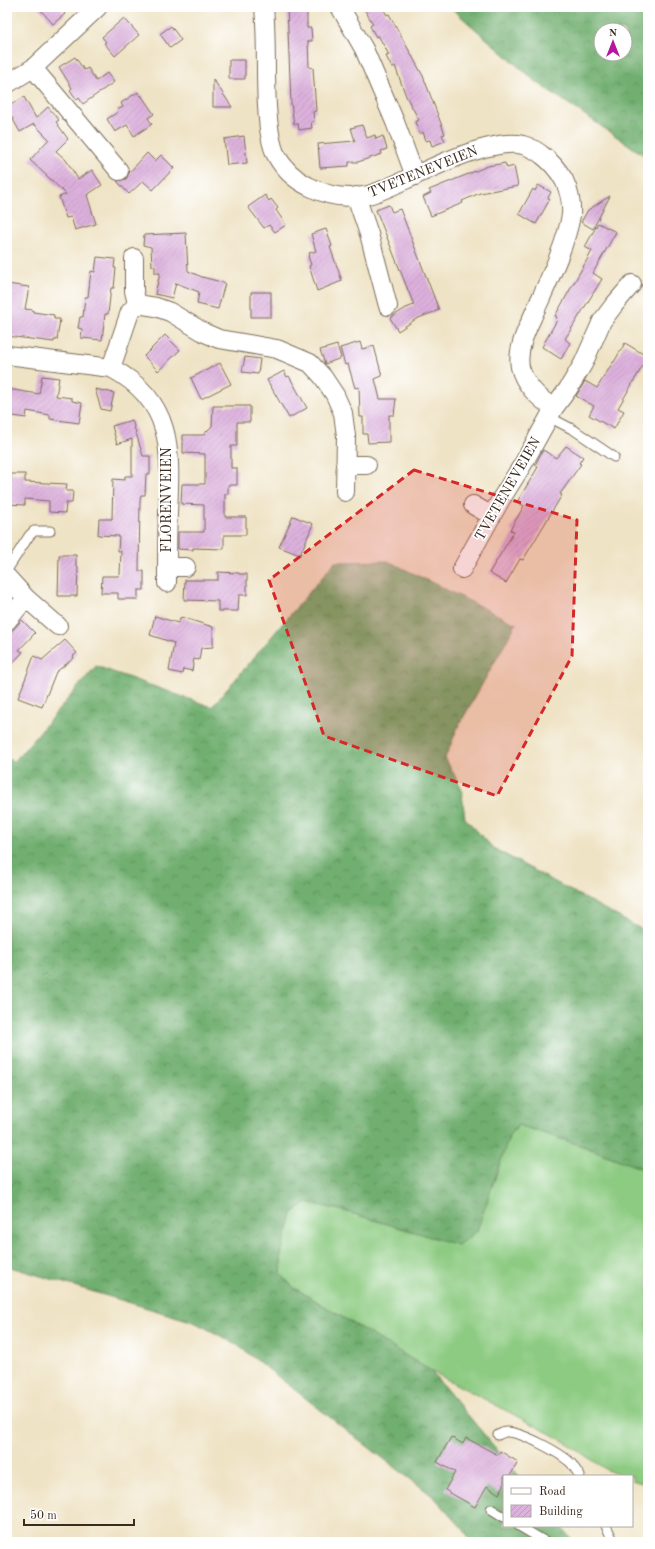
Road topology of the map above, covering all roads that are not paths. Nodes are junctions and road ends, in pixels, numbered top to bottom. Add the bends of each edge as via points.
1 (98, 7) edge
2 (264, 7) edge
3 (340, 7) edge
4 (33, 68) junction
5 (7, 84) edge
6 (118, 172) dead end
7 (415, 176) junction
8 (356, 196) junction
9 (134, 258) dead end
10 (632, 284) dead end
11 (137, 304) junction
12 (388, 306) dead end
13 (7, 355) edge
14 (111, 368) junction
15 (552, 412) junction
16 (614, 457) dead end
17 (345, 465) junction
18 (367, 465) dead end
19 (345, 492) dead end
20 (473, 506) dead end
21 (492, 516) junction
22 (50, 531) dead end
23 (186, 567) dead end
24 (462, 569) dead end
25 (7, 570) edge
26 (7, 577) edge
27 (26, 598) junction
28 (7, 621) edge
29 (58, 626) dead end
30 (498, 1435) dead end
31 (579, 1475) edge
32 (491, 1509) dead end
33 (503, 1516) edge
34 (522, 1527) edge
35 (606, 1527) edge
36 (546, 1542) edge
37 (614, 1542) edge

1 - 4 street
2 - 8 street, TVETENEVEIEN via 268,119 275,153 290,174 316,191 330,195
3 - 7 street via 364,49
4 - 5 street
4 - 6 street
7 - 8 street, TVETENEVEIEN via 377,193
7 - 15 street, TVETENEVEIEN via 480,149 503,144 530,148 548,159 559,170 567,185 571,213 562,244 522,342 520,355 520,366 528,385
8 - 12 street
9 - 11 street via 134,291
10 - 15 street, TVETENEVEIEN via 602,321 582,364
11 - 14 street via 130,312
11 - 17 street via 170,312 219,339 277,349 310,363 335,395 342,413 346,436
13 - 14 street, FLORENVEIEN
14 - 23 street, FLORENVEIEN via 126,376 149,397 164,426 168,445 170,486 167,575
15 - 16 lane
15 - 21 street, TVETENEVEIEN
17 - 18 street
17 - 19 street
20 - 21 street
21 - 24 street, TVETENEVEIEN
22 - 25 lane via 34,532 29,536
26 - 27 street
27 - 28 street
27 - 29 street
30 - 31 lane via 506,1432 521,1435 541,1444 558,1453
32 - 33 lane
34 - 36 lane
35 - 37 lane

